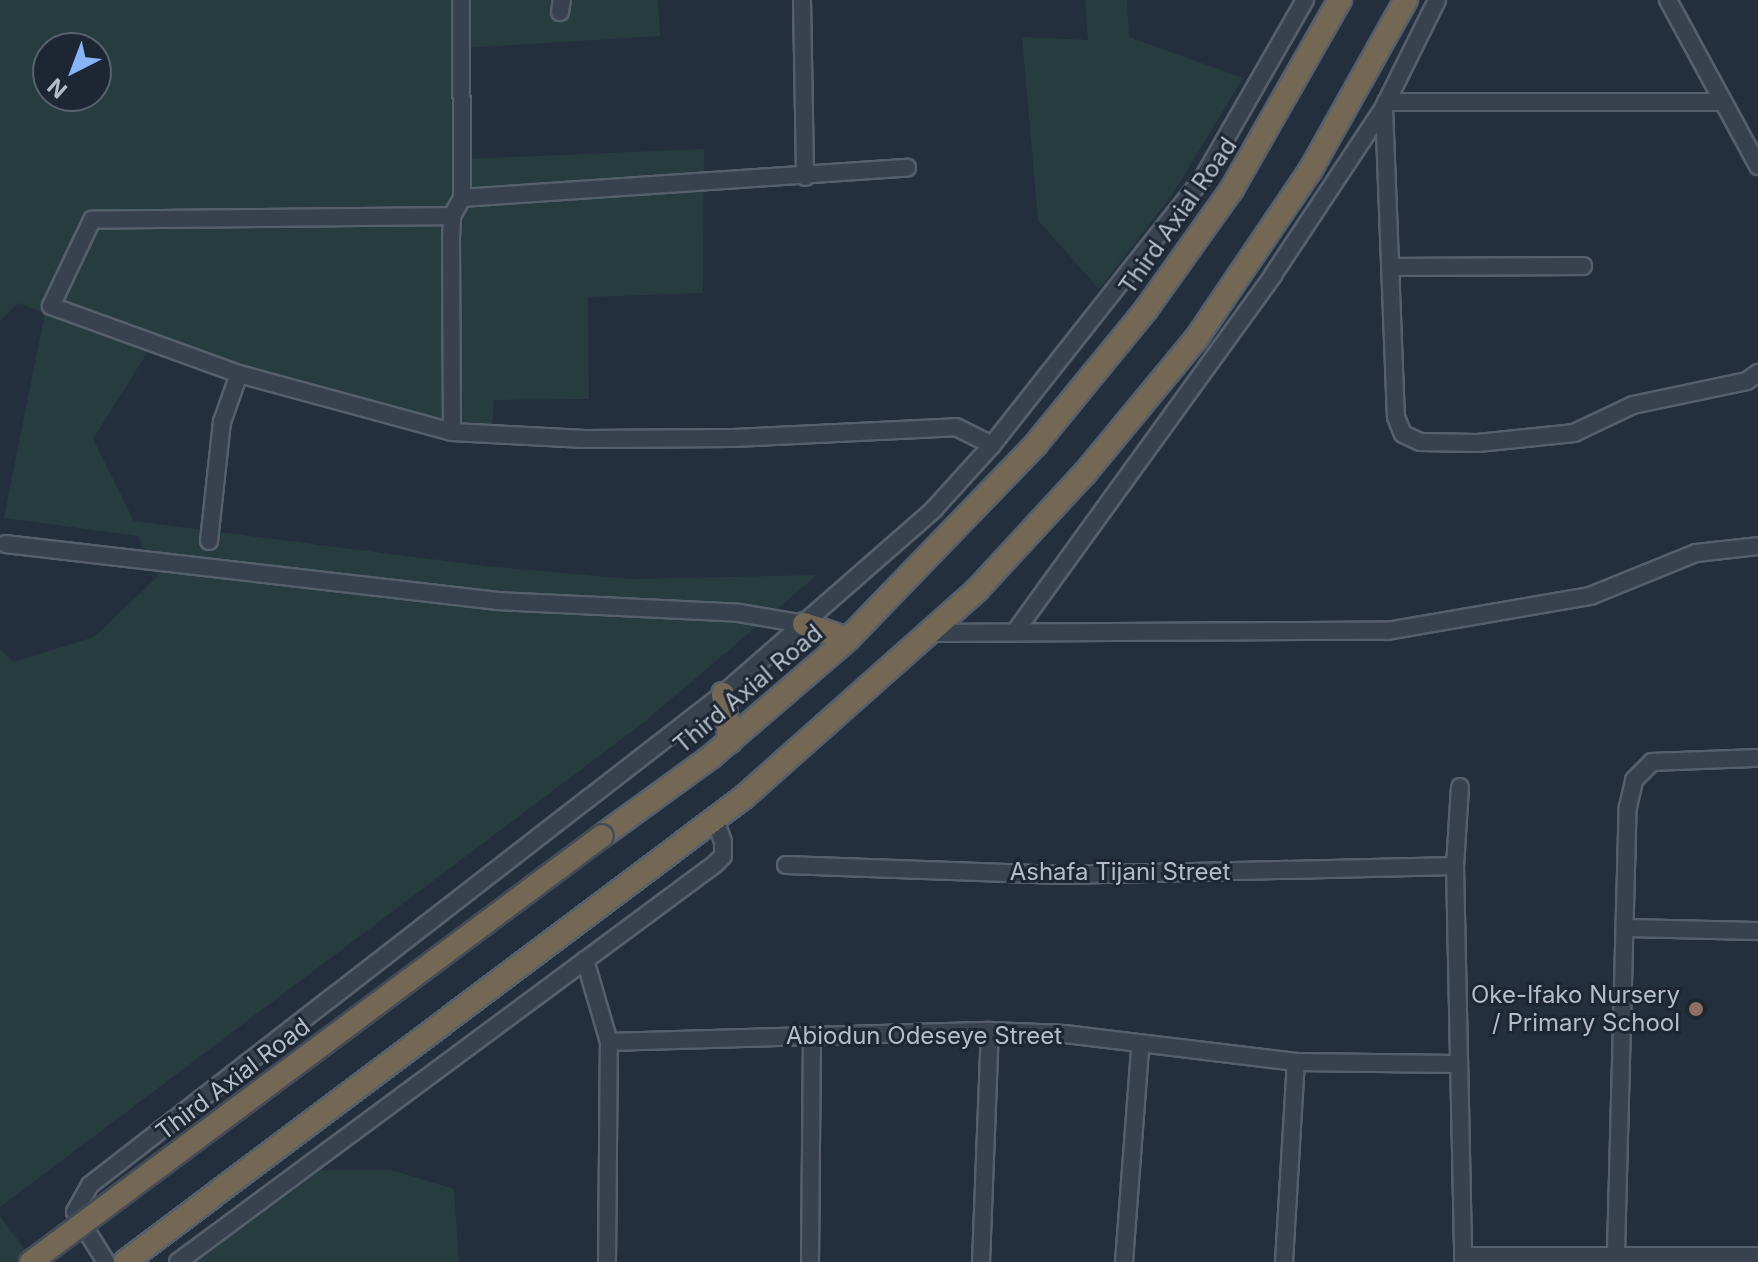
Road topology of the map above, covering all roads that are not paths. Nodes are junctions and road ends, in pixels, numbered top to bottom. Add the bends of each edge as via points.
1 (461, 0) edge
2 (802, 0) edge
3 (1305, 0) edge
4 (1340, 0) edge
5 (1406, 0) edge
6 (1437, 0) edge
7 (1668, 0) edge
8 (1723, 102) junction
9 (1385, 104) junction
10 (1758, 166) edge
11 (907, 168) dead end
12 (805, 177) junction
13 (462, 198) junction
14 (452, 216) junction
15 (1583, 266) dead end
16 (1392, 267) junction
17 (1758, 373) edge
18 (239, 374) junction
19 (452, 432) junction
20 (992, 445) junction
21 (209, 541) dead end
22 (6, 544) dead end
23 (1758, 546) edge
24 (804, 624) junction
25 (1015, 632) junction
26 (932, 633) junction
27 (848, 639) junction
28 (723, 694) junction
29 (730, 741) junction
30 (1758, 758) edge
31 (1460, 787) dead end
32 (715, 819) junction
33 (786, 865) dead end
34 (1455, 866) junction
35 (1625, 928) junction
36 (1758, 931) edge
37 (585, 960) junction
38 (990, 1031) junction
39 (812, 1036) junction
40 (609, 1042) junction
41 (1140, 1047) junction
42 (1296, 1062) junction
43 (1457, 1064) junction
44 (1616, 1252) junction
45 (1758, 1256) edge
46 (1463, 1259) edge
47 (31, 1262) edge
48 (106, 1262) edge
49 (125, 1262) edge
50 (178, 1262) edge
51 (607, 1262) edge
52 (810, 1262) edge
53 (981, 1262) edge
54 (1124, 1262) edge
55 (1284, 1262) edge

1 - 13 street
2 - 12 street
3 - 20 street via 1203,178
4 - 27 highway, Third Axial Road via 1232,189 1145,311 1036,444
5 - 26 highway via 1311,169 1196,339 1085,473
6 - 9 street
7 - 8 street
8 - 9 street
8 - 10 street
9 - 16 street
9 - 25 street via 1273,275
11 - 12 street
12 - 13 street
13 - 14 street
14 - 18 street via 92,220 51,306
14 - 19 street
15 - 16 street
16 - 17 street via 1396,417 1403,434 1420,442 1478,443 1574,433 1633,405 1747,381
18 - 19 street
18 - 21 street via 222,422
19 - 20 street via 585,439 734,438 956,427
20 - 24 street via 910,531
22 - 24 street via 497,601 739,613
23 - 25 street via 1696,553 1590,596 1387,631
24 - 27 highway
24 - 28 street
25 - 26 street
26 - 32 highway
27 - 29 highway, Third Axial Road
28 - 29 highway
28 - 48 street via 90,1185 75,1212
29 - 47 highway, Third Axial Road, bridge
30 - 35 street via 1652,762 1640,769 1628,807
31 - 34 street
32 - 37 street via 723,856
32 - 49 highway
33 - 34 street, Ashafa Tijani Street via 1062,875
34 - 43 street
35 - 36 street
35 - 44 street
37 - 40 street
37 - 50 street
38 - 39 street, Abiodun Odeseye Street
38 - 41 street, Abiodun Odeseye Street via 1065,1034
38 - 53 street
39 - 40 street, Abiodun Odeseye Street
39 - 52 street
40 - 51 street
41 - 42 street, Abiodun Odeseye Street
41 - 54 street
42 - 43 street, Abiodun Odeseye Street
42 - 55 street
43 - 46 street
44 - 45 street
44 - 46 street

